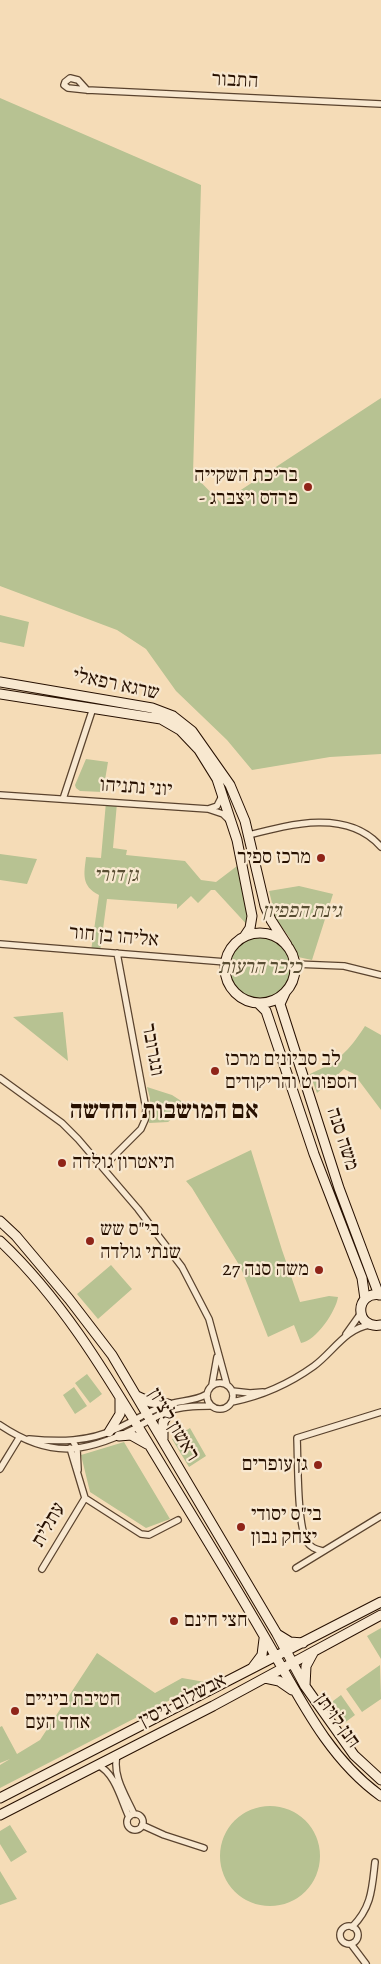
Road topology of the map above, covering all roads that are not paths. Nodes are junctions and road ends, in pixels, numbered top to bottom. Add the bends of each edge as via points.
1 (87, 90) dead end
2 (381, 104) edge
3 (0, 682) edge
4 (0, 694) edge
5 (93, 708) junction
6 (0, 795) edge
7 (222, 796) junction
8 (63, 799) junction
9 (208, 809) junction
10 (231, 823) junction
11 (249, 835) junction
12 (381, 847) edge
13 (244, 937) junction
14 (0, 944) edge
15 (287, 945) junction
16 (117, 953) junction
17 (226, 962) junction
18 (295, 964) junction
19 (381, 975) edge
20 (285, 993) junction
21 (258, 1003) junction
22 (0, 1078) edge
23 (103, 1167) junction
24 (0, 1221) edge
25 (0, 1241) edge
26 (380, 1295) edge
27 (366, 1299) junction
28 (360, 1313) junction
29 (377, 1327) edge
30 (340, 1341) junction
31 (218, 1350) junction
32 (212, 1385) junction
33 (227, 1385) junction
34 (275, 1389) junction
35 (232, 1391) junction
36 (119, 1394) junction
37 (207, 1394) junction
38 (136, 1396) junction
39 (232, 1402) junction
40 (210, 1406) junction
41 (169, 1407) junction
42 (381, 1412) edge
43 (148, 1417) junction
44 (136, 1424) junction
45 (0, 1425) edge
46 (109, 1432) junction
47 (119, 1436) junction
48 (19, 1438) junction
49 (73, 1441) junction
50 (163, 1441) junction
51 (150, 1447) junction
52 (77, 1449) junction
53 (69, 1450) junction
54 (0, 1469) edge
55 (78, 1474) junction
56 (84, 1498) junction
57 (381, 1516) edge
58 (178, 1520) dead end
59 (323, 1551) junction
60 (296, 1568) dead end
61 (42, 1569) dead end
62 (381, 1602) edge
63 (381, 1615) edge
64 (277, 1634) junction
65 (264, 1636) junction
66 (304, 1643) junction
67 (286, 1652) junction
68 (314, 1652) junction
69 (276, 1657) junction
70 (292, 1664) junction
71 (252, 1668) junction
72 (283, 1668) junction
73 (265, 1678) junction
74 (305, 1686) junction
75 (297, 1695) junction
76 (117, 1755) junction
77 (97, 1765) junction
78 (381, 1771) edge
79 (370, 1772) junction
80 (381, 1780) edge
81 (381, 1796) edge
82 (0, 1798) edge
83 (0, 1815) edge
84 (131, 1816) junction
85 (142, 1825) junction
86 (204, 1848) dead end
87 (375, 1862) dead end
88 (352, 1927) junction
89 (351, 1944) junction
90 (366, 1964) edge

1 - 2 street, התבור
3 - 11 street, שרגא רפאלי via 152,708 173,716 192,731 230,786
4 - 5 street, שרגא רפאלי
5 - 7 street, שרגא רפאלי via 161,718 180,730 199,750 217,779
5 - 8 street, יוני נתניהו
6 - 8 street, יוני נתניהו
7 - 9 street via 217,806
7 - 10 street, שרגא רפאלי
8 - 9 street, יוני נתניהו
9 - 10 street, יוני נתניהו via 222,814
10 - 13 street, שרגא רפאלי via 252,916
11 - 12 street via 290,824 339,823 360,830
11 - 15 street via 265,906
13 - 15 street via 269,934
13 - 17 street via 235,943
14 - 16 street, אליהו בן חור
15 - 18 street
16 - 17 street, אליהו בן חור
16 - 23 street, ונגרובר via 146,1109 141,1129
17 - 21 street via 227,979 236,994 246,1001
18 - 19 street via 344,966
18 - 20 street via 294,978
20 - 21 street via 273,1001
20 - 26 street, משה סנה via 280,1004 339,1188
21 - 27 street, משה סנה via 266,1010 314,1154 360,1271
22 - 23 street via 62,1123
23 - 31 street via 182,1268 209,1319
24 - 38 street, ראשון לציון via 69,1298 112,1355
25 - 36 street, ראשון לציון via 58,1306
26 - 27 street
27 - 28 street
28 - 29 street via 362,1318
28 - 30 street
29 - 30 street via 358,1328
30 - 34 street via 314,1366
31 - 32 street
31 - 33 street
32 - 33 street
32 - 37 street
33 - 35 street
34 - 35 street via 250,1393
34 - 39 street
35 - 39 street
36 - 44 street, ראשון לציון
36 - 46 street via 121,1409
37 - 40 street
37 - 41 street
38 - 41 street
38 - 43 street, ראשון לציון
39 - 40 street via 222,1409
40 - 41 street
41 - 43 street
41 - 50 street via 162,1424
42 - 59 street via 297,1438 304,1536 313,1548
43 - 44 street
43 - 50 street, ראשון לציון
44 - 46 street
44 - 47 street
44 - 51 street, ראשון לציון
45 - 48 street
46 - 49 street
47 - 51 street via 136,1437
47 - 52 street
48 - 49 street
48 - 53 street
48 - 54 street
49 - 52 street
49 - 53 street
50 - 64 street, ראשון לציון
51 - 65 street, ראשון לציון
52 - 53 street
52 - 55 street
53 - 55 street
55 - 56 street
56 - 58 street via 149,1536
56 - 61 street, עתלית
57 - 59 street
59 - 60 street
62 - 66 street, אבשלום גיסין
63 - 68 street, אבשלום גיסין
64 - 66 street via 290,1642
64 - 67 street, ראשון לציון
65 - 69 street, ראשון לציון
65 - 71 street via 262,1655
66 - 67 street, אבשלום גיסין
67 - 69 street, אבשלום גיסין
67 - 70 street, ראשון לציון
68 - 70 street, אבשלום גיסין
68 - 74 street via 306,1666
69 - 71 street, אבשלום גיסין
69 - 72 street, חנן לויתן
70 - 72 street, אבשלום גיסין
70 - 74 street, חנן לויתן
71 - 82 street, אבשלום גיסין
72 - 73 street, אבשלום גיסין
72 - 75 street, חנן לויתן
73 - 75 street via 287,1685
73 - 76 street, אבשלום גיסין
74 - 79 street, חנן לויתן via 341,1738
75 - 81 street, חנן לויתן via 330,1746
76 - 77 street, אבשלום גיסין
76 - 84 street via 116,1772
77 - 83 street, אבשלום גיסין
77 - 84 street via 110,1774
78 - 79 street
79 - 80 street, חנן לויתן
84 - 85 street via 141,1817
84 - 85 street via 127,1825 131,1829 139,1829
85 - 86 street
87 - 88 street via 368,1906
88 - 89 street via 358,1937
88 - 89 street via 345,1927 340,1934 343,1942
89 - 90 street

